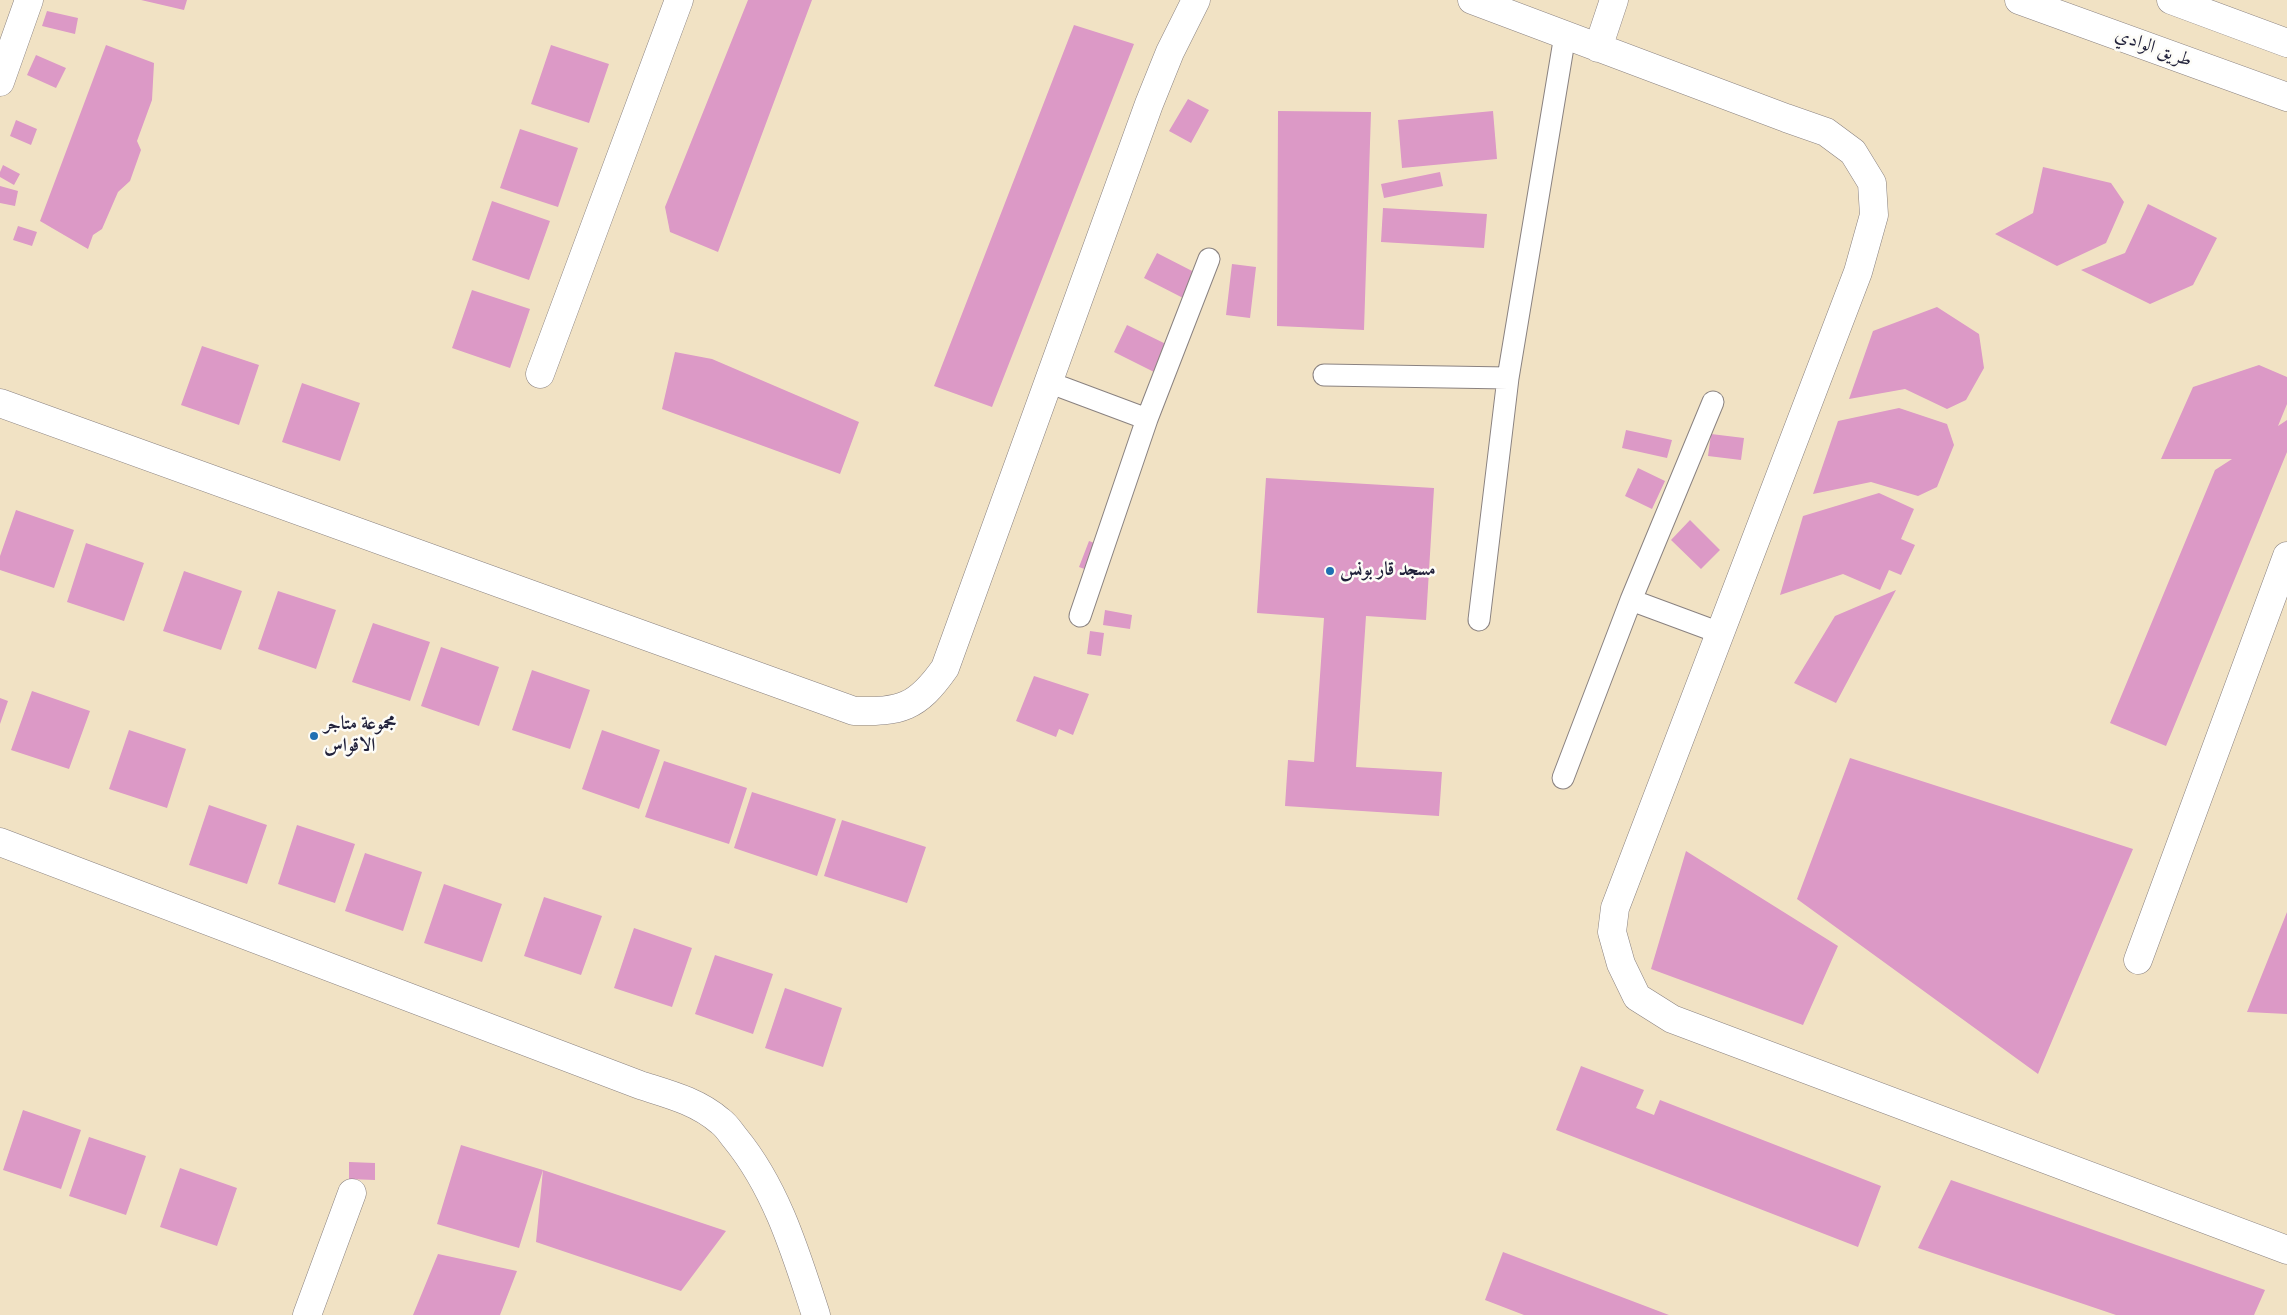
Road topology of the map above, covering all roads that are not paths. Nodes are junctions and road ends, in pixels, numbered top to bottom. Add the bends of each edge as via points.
1 (30, 0) edge
2 (679, 0) edge
3 (1196, 0) edge
4 (1472, 0) edge
5 (1614, 0) edge
6 (2019, 0) edge
7 (2171, 0) edge
8 (1528, 10) edge
9 (1566, 35) junction
10 (2287, 43) edge
11 (1598, 48) junction
12 (0, 82) edge
13 (2287, 97) edge
14 (1210, 259) dead end
15 (540, 374) dead end
16 (1324, 374) dead end
17 (1508, 378) junction
18 (1048, 382) junction
19 (1713, 402) dead end
20 (0, 403) edge
21 (1147, 419) junction
22 (2287, 556) edge
23 (1630, 600) junction
24 (1080, 616) dead end
25 (1479, 620) dead end
26 (1720, 632) junction
27 (1563, 778) dead end
28 (0, 842) edge
29 (2138, 960) dead end
30 (352, 1193) dead end
31 (2287, 1250) edge
32 (307, 1315) edge
33 (816, 1315) edge

1 - 12 street
2 - 15 street
3 - 18 street via 1149,104
4 - 8 street
5 - 11 street
6 - 13 street, طريق الوادي
7 - 10 street
8 - 9 street
9 - 11 street
9 - 17 lane
11 - 26 street via 1826,132 1853,152 1872,183 1874,215 1858,272
14 - 21 lane
16 - 17 lane
17 - 25 lane
18 - 20 street via 945,668 933,686 914,702 886,712 854,711
18 - 21 lane
19 - 23 lane
21 - 24 lane
22 - 29 street
23 - 26 lane
23 - 27 lane
26 - 31 street via 1616,908 1612,932 1637,997 1672,1019
28 - 33 street via 631,1082 690,1101 721,1121 746,1152 769,1190
30 - 32 street

